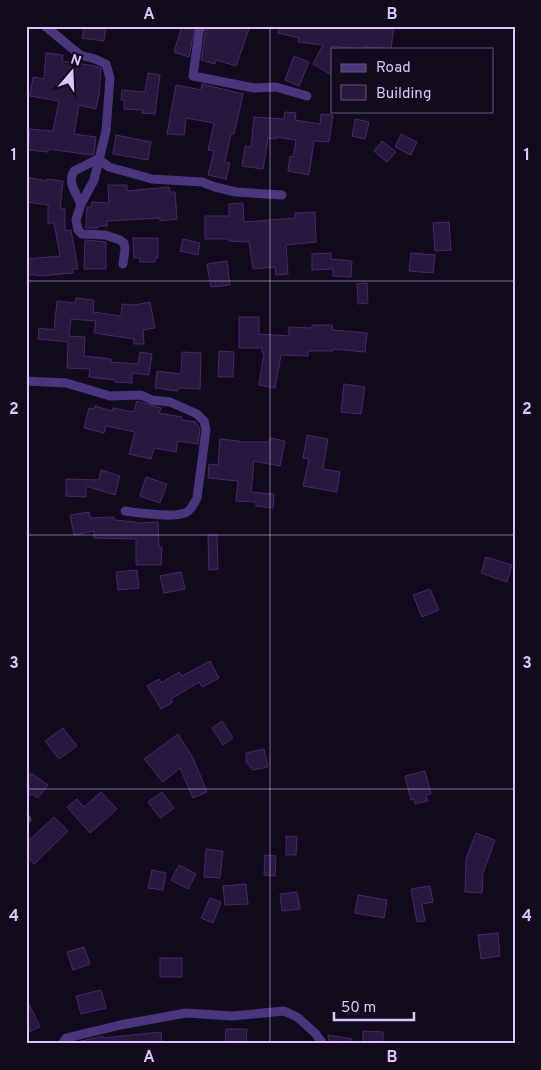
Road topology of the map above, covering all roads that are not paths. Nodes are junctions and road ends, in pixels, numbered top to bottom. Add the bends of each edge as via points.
1 (44, 26) edge
2 (202, 26) edge
3 (307, 96) dead end
4 (98, 159) junction
5 (282, 195) dead end
6 (81, 204) junction
7 (123, 264) dead end
8 (26, 381) edge
9 (125, 511) dead end
10 (62, 1044) edge
11 (323, 1044) edge

1 - 4 street via 80,55 106,64 110,78 106,131
2 - 3 street via 193,76 254,88 276,87
4 - 5 street via 109,167 152,179 202,182 236,192
4 - 6 street via 94,180
4 - 6 street via 72,174 71,183
6 - 7 street via 76,220 78,230 82,234 105,235 120,240 125,249
8 - 9 street via 66,383 110,396 141,395 170,402 197,414 204,421 206,430 197,498 193,506 186,513 172,515
10 - 11 street via 66,1038 186,1013 232,1016 284,1011 315,1033

